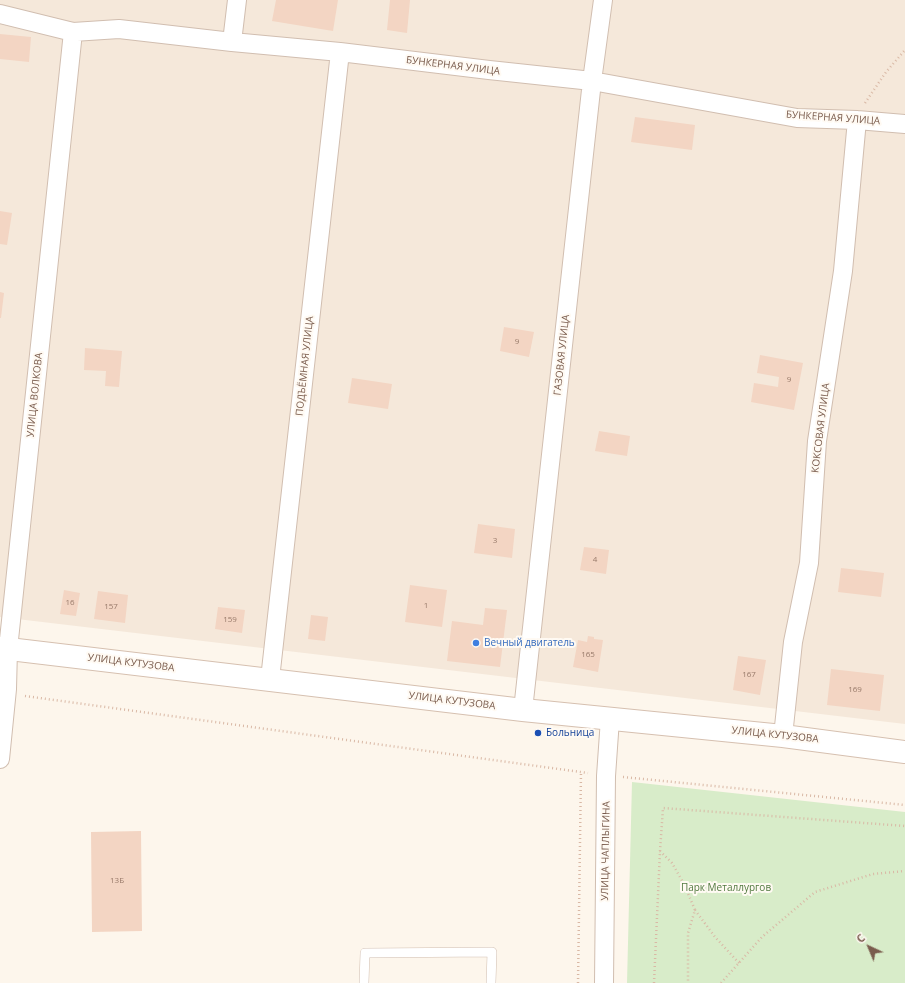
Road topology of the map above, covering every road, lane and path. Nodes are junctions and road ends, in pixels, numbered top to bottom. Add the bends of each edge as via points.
1 (237, 0) edge
2 (603, 0) edge
3 (0, 14) edge
4 (73, 32) junction
5 (232, 42) junction
6 (905, 50) edge
7 (340, 52) junction
8 (592, 81) junction
9 (857, 120) junction
10 (905, 124) edge
11 (4, 648) edge
12 (270, 679) junction
13 (7, 689) junction
14 (523, 710) junction
15 (610, 719) junction
16 (783, 736) junction
17 (905, 752) edge
18 (0, 759) edge
19 (581, 772) junction
20 (606, 776) junction
21 (905, 805) edge
22 (905, 826) edge
23 (660, 851) junction
24 (905, 871) edge
25 (695, 910) junction
26 (739, 963) junction
27 (364, 983) edge
28 (491, 983) edge
29 (578, 983) edge
30 (604, 983) edge
31 (654, 983) edge
32 (688, 983) edge
33 (722, 983) edge

1 - 5 street
2 - 8 street, ГАЗОВАЯ УЛИЦА
3 - 4 street, БУНКЕРНАЯ УЛИЦА
4 - 5 street, БУНКЕРНАЯ УЛИЦА via 118,29
4 - 11 street, УЛИЦА ВОЛКОВА
5 - 7 street, БУНКЕРНАЯ УЛИЦА
6 - 9 path via 869,96
7 - 8 street, БУНКЕРНАЯ УЛИЦА
7 - 12 street, ПОДЪЁМНАЯ УЛИЦА
8 - 9 street, БУНКЕРНАЯ УЛИЦА via 797,118
8 - 14 street, ГАЗОВАЯ УЛИЦА
9 - 10 street, БУНКЕРНАЯ УЛИЦА
9 - 16 street, КОКСОВАЯ УЛИЦА via 843,271 817,441 809,563 793,642
11 - 12 main road, УЛИЦА КУТУЗОВА
11 - 13 street, УЛИЦА ВОЛКОВА
12 - 14 main road, УЛИЦА КУТУЗОВА
13 - 18 street, УЛИЦА ВОЛКОВА
13 - 19 path via 28,698
14 - 15 main road, УЛИЦА КУТУЗОВА
15 - 16 main road, УЛИЦА КУТУЗОВА
15 - 20 street, УЛИЦА ЧАПЛЫГИНА
16 - 17 main road, УЛИЦА КУТУЗОВА
19 - 20 path
19 - 29 path
20 - 21 path
20 - 30 street, УЛИЦА ЧАПЛЫГИНА
22 - 23 path via 663,808
23 - 25 path via 672,863
23 - 31 path
24 - 26 path via 873,874 815,892 762,937
25 - 26 path
25 - 32 path via 688,933
26 - 33 path
27 - 28 lane via 365,953 492,952

